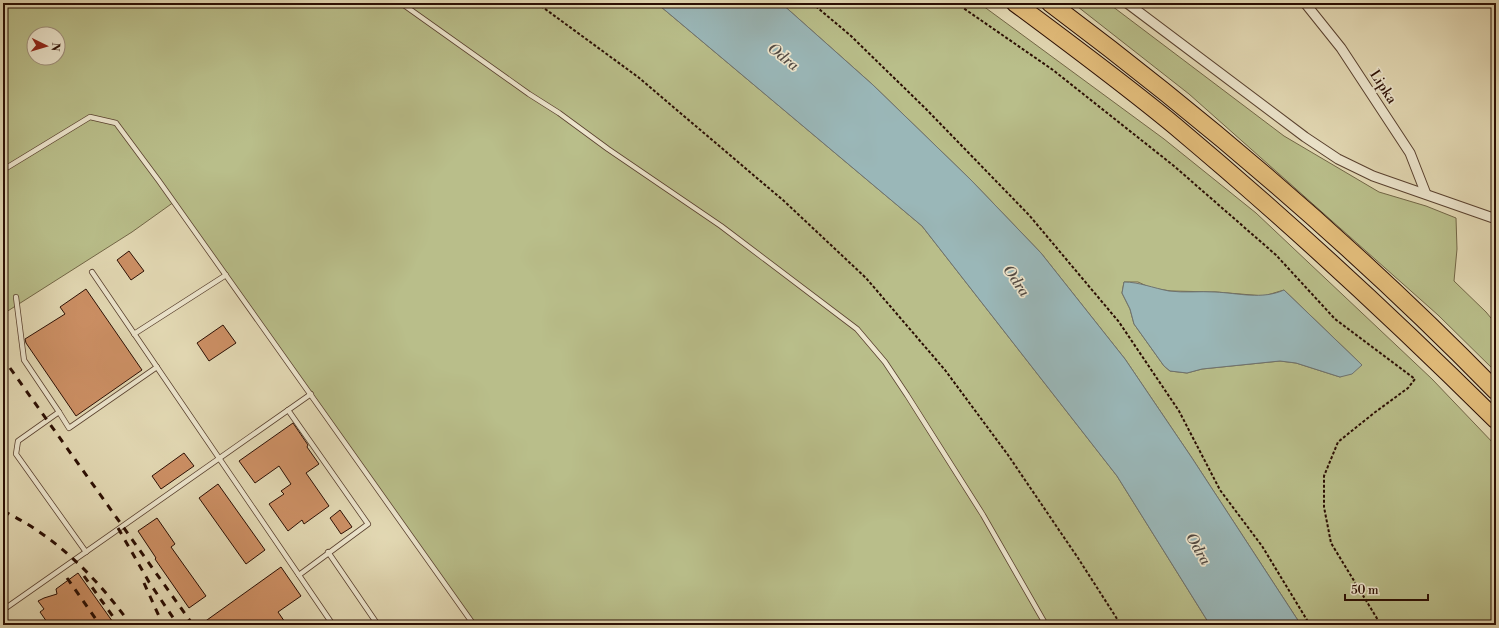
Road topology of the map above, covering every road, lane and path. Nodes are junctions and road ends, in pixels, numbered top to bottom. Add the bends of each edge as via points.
1 (402, 3) edge
2 (537, 3) edge
3 (812, 3) edge
4 (956, 3) edge
5 (1015, 3) edge
6 (1050, 3) edge
7 (1127, 3) edge
8 (1305, 3) edge
9 (3, 170) edge
10 (1426, 194) junction
11 (1496, 219) edge
12 (92, 272) dead end
13 (226, 275) junction
14 (16, 297) dead end
15 (134, 334) junction
16 (156, 367) junction
17 (1496, 391) edge
18 (311, 394) junction
19 (288, 410) junction
20 (59, 412) junction
21 (1496, 420) edge
22 (219, 458) junction
23 (86, 552) junction
24 (328, 552) junction
25 (298, 575) junction
26 (3, 610) edge
27 (333, 625) edge
28 (378, 625) edge
29 (474, 625) edge
30 (1046, 625) edge
31 (1121, 625) edge
32 (1310, 625) edge
33 (1381, 625) edge

1 - 30 lane via 721,226 857,329 885,362 907,395 983,515
2 - 31 path via 638,76 784,201 866,278 945,370 1008,455
3 - 32 path via 926,109 1029,215 1119,322 1179,411 1220,490 1262,546
4 - 33 path via 1054,70 1174,166 1276,255 1335,319 1415,378 1408,388 1338,442 1324,476 1324,507 1331,543
5 - 21 highway via 1174,126 1311,244
6 - 17 highway via 1189,111 1329,232
7 - 10 street via 1338,159 1373,176
8 - 10 street, Lipka via 1341,48 1410,153
9 - 13 lane via 90,116 116,123
10 - 11 street
12 - 15 lane
13 - 15 lane
13 - 18 lane
14 - 20 lane via 24,360
15 - 16 lane
16 - 20 lane via 69,428
16 - 22 lane
18 - 19 lane
18 - 29 lane
19 - 22 lane
19 - 24 lane via 368,524
20 - 23 lane via 18,441 16,454
22 - 23 lane
22 - 25 lane
23 - 26 lane
24 - 25 lane
24 - 28 lane
25 - 27 lane

